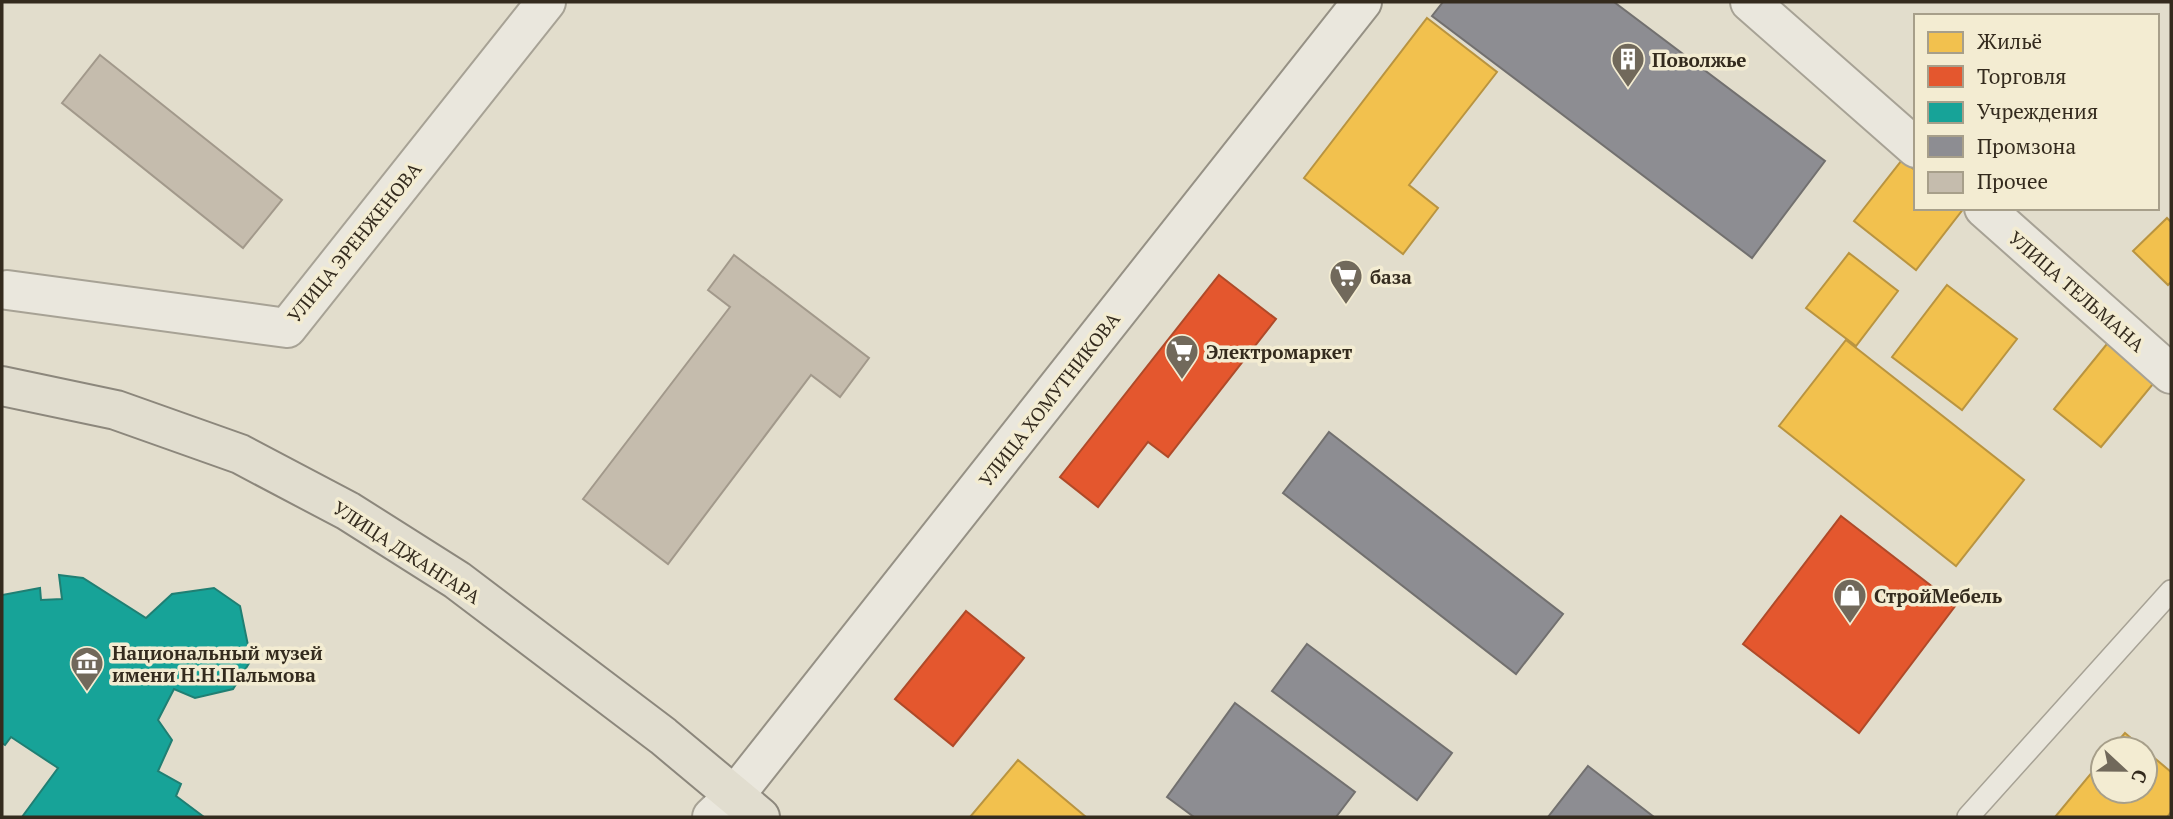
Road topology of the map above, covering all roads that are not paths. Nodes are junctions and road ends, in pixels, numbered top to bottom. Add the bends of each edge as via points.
1 (546, 2) edge
2 (1362, 2) edge
3 (1750, 2) edge
4 (1914, 146) edge
5 (1986, 210) edge
6 (7, 290) dead end
7 (2171, 374) edge
8 (2, 386) edge
9 (2171, 591) edge
10 (736, 810) edge
11 (1968, 817) edge

1 - 6 street, УЛИЦА ЭРЕНЖЕНОВА via 287,328
2 - 10 street, УЛИЦА ХОМУТНИКОВА
3 - 4 street
5 - 7 street, УЛИЦА ТЕЛЬМАНА
8 - 10 main road, УЛИЦА ДЖАНГАРА via 116,410 240,454 348,511 457,580 663,736
9 - 11 lane

